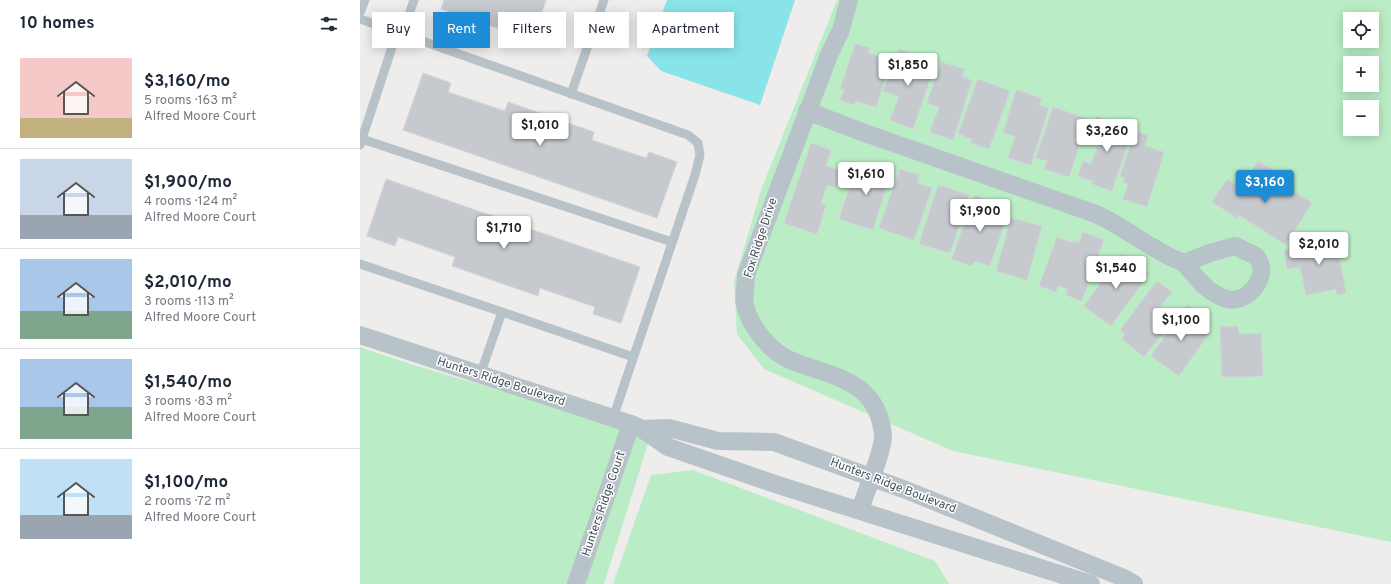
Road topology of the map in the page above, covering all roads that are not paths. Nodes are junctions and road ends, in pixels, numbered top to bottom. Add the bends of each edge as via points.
1 (364, 0) edge
2 (414, 0) edge
3 (604, 0) edge
4 (849, 0) edge
5 (409, 12) edge
6 (360, 14) edge
7 (360, 19) edge
8 (372, 23) edge
9 (425, 42) edge
10 (395, 48) edge
11 (571, 94) junction
12 (807, 111) junction
13 (361, 142) edge
14 (672, 242) junction
15 (1184, 263) dead end
16 (360, 264) edge
17 (502, 312) junction
18 (360, 335) edge
19 (633, 357) junction
20 (480, 375) junction
21 (613, 418) junction
22 (636, 427) junction
23 (871, 477) junction
24 (860, 510) junction
25 (576, 584) edge
26 (1091, 584) edge
27 (1134, 584) edge

1 - 6 lane
2 - 5 lane
3 - 11 lane
4 - 12 street, Fox Ridge Drive via 841,30
7 - 8 lane
9 - 11 lane
10 - 13 lane
11 - 14 lane via 688,135 698,143 700,155 695,175
12 - 15 street via 1096,214 1170,258
12 - 23 street, Fox Ridge Drive via 746,275 745,305 755,329 769,345 790,360 838,376 856,386 871,400 879,416 883,436
13 - 14 lane
14 - 19 lane
16 - 17 lane
17 - 19 lane
17 - 20 lane
18 - 20 street, Hunters Ridge Boulevard
19 - 21 lane
20 - 21 street, Hunters Ridge Boulevard
21 - 22 street, Hunters Ridge Boulevard
22 - 23 street, Hunters Ridge Boulevard via 669,428 718,441 774,442
22 - 24 street, Hunters Ridge Boulevard via 668,447
22 - 25 street, Hunters Ridge Court
23 - 24 street, Fox Ridge Drive
23 - 27 street, Hunters Ridge Boulevard
24 - 26 street, Hunters Ridge Boulevard

